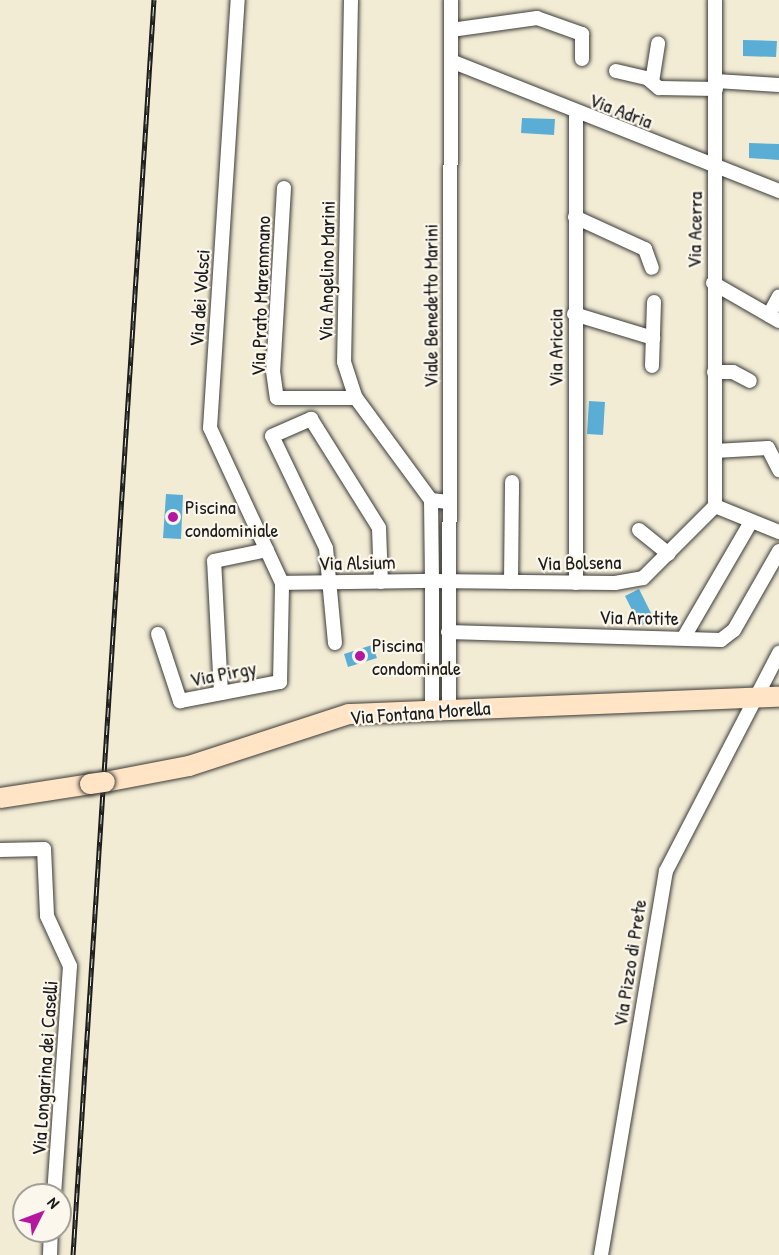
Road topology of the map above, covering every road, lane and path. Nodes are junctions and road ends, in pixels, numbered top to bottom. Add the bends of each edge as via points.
1 (237, 0) edge
2 (351, 0) edge
3 (451, 0) edge
4 (716, 0) edge
5 (451, 30) junction
6 (658, 43) dead end
7 (582, 59) dead end
8 (451, 61) junction
9 (616, 71) dead end
10 (652, 82) junction
11 (716, 85) junction
12 (779, 85) edge
13 (576, 113) junction
14 (715, 166) junction
15 (284, 189) dead end
16 (779, 191) edge
17 (575, 218) junction
18 (652, 268) dead end
19 (713, 284) junction
20 (779, 296) edge
21 (654, 302) dead end
22 (574, 314) junction
23 (774, 318) edge
24 (653, 338) junction
25 (652, 366) dead end
26 (714, 372) junction
27 (750, 381) dead end
28 (356, 398) junction
29 (715, 451) junction
30 (779, 470) edge
31 (512, 482) dead end
32 (431, 500) junction
33 (448, 502) junction
34 (716, 506) junction
35 (751, 522) junction
36 (639, 530) dead end
37 (779, 532) edge
38 (267, 550) junction
39 (779, 551) edge
40 (669, 554) junction
41 (432, 581) junction
42 (329, 582) junction
43 (381, 582) junction
44 (448, 582) junction
45 (511, 582) junction
46 (282, 583) junction
47 (576, 583) junction
48 (448, 632) junction
49 (158, 634) dead end
50 (684, 637) junction
51 (335, 643) dead end
52 (779, 653) edge
53 (221, 693) junction
54 (779, 697) edge
55 (755, 698) junction
56 (440, 708) junction
57 (0, 798) edge
58 (0, 850) edge
59 (55, 1183) edge
60 (601, 1255) edge

1 - 38 street, Via dei Volsci via 210,428
2 - 28 street, Via Angelino Marini via 344,362
3 - 5 street, Viale Benedetto Marini
4 - 11 street, Via Acerra
5 - 7 street via 537,18 582,34
5 - 8 street, Viale Benedetto Marini
6 - 10 street
8 - 13 street, Via Adria
8 - 33 street, Viale Benedetto Marini
9 - 10 street
10 - 11 street via 659,88
11 - 12 street
11 - 14 street, Via Acerra
13 - 14 street, Via Adria
13 - 17 street, Via Ariccia
14 - 16 street, Via Adria
14 - 19 street, Via Acerra
15 - 28 street, Via Prato Maremmano via 273,371 277,398
17 - 18 street via 645,249
17 - 22 street, Via Ariccia
19 - 23 street
19 - 26 street, Via Acerra
20 - 23 street
21 - 24 street
22 - 24 street
22 - 47 street, Via Ariccia
24 - 25 street
26 - 27 street via 733,372
26 - 29 street, Via Acerra
28 - 32 street, Via Angelino Marini
29 - 30 street via 768,448
29 - 34 street, Via Acerra
31 - 45 street
32 - 33 street
32 - 41 street
33 - 44 street, Viale Benedetto Marini
34 - 35 street
34 - 40 street, Via Bolsena
35 - 37 street
35 - 50 street
36 - 40 street
38 - 46 street, Via dei Volsci
38 - 53 street via 214,561
39 - 50 street, Via Arotite via 734,630 721,640
40 - 47 street, Via Bolsena via 643,578
41 - 43 street, Via Alsium
41 - 44 street, Via Alsium
41 - 56 street
42 - 43 street, Via Alsium
42 - 43 street via 326,548 272,436 311,419 380,528
42 - 46 street, Via Alsium
42 - 51 street
44 - 45 street, Via Bolsena
44 - 48 street, Viale Benedetto Marini
45 - 47 street, Via Bolsena
46 - 53 street, Via Pirgy via 280,682
48 - 50 street, Via Arotite
48 - 56 street, Viale Benedetto Marini
49 - 53 street, Via Pirgy via 180,701
52 - 55 street, Via Pizzo di Prete
54 - 55 street, Via Fontana Morella
55 - 56 street, Via Fontana Morella
55 - 60 street, Via Pizzo di Prete via 666,871
56 - 57 street, Via Fontana Morella via 349,714 189,766
58 - 59 street, Via Longarina dei Caselli via 44,849 47,916 70,966

